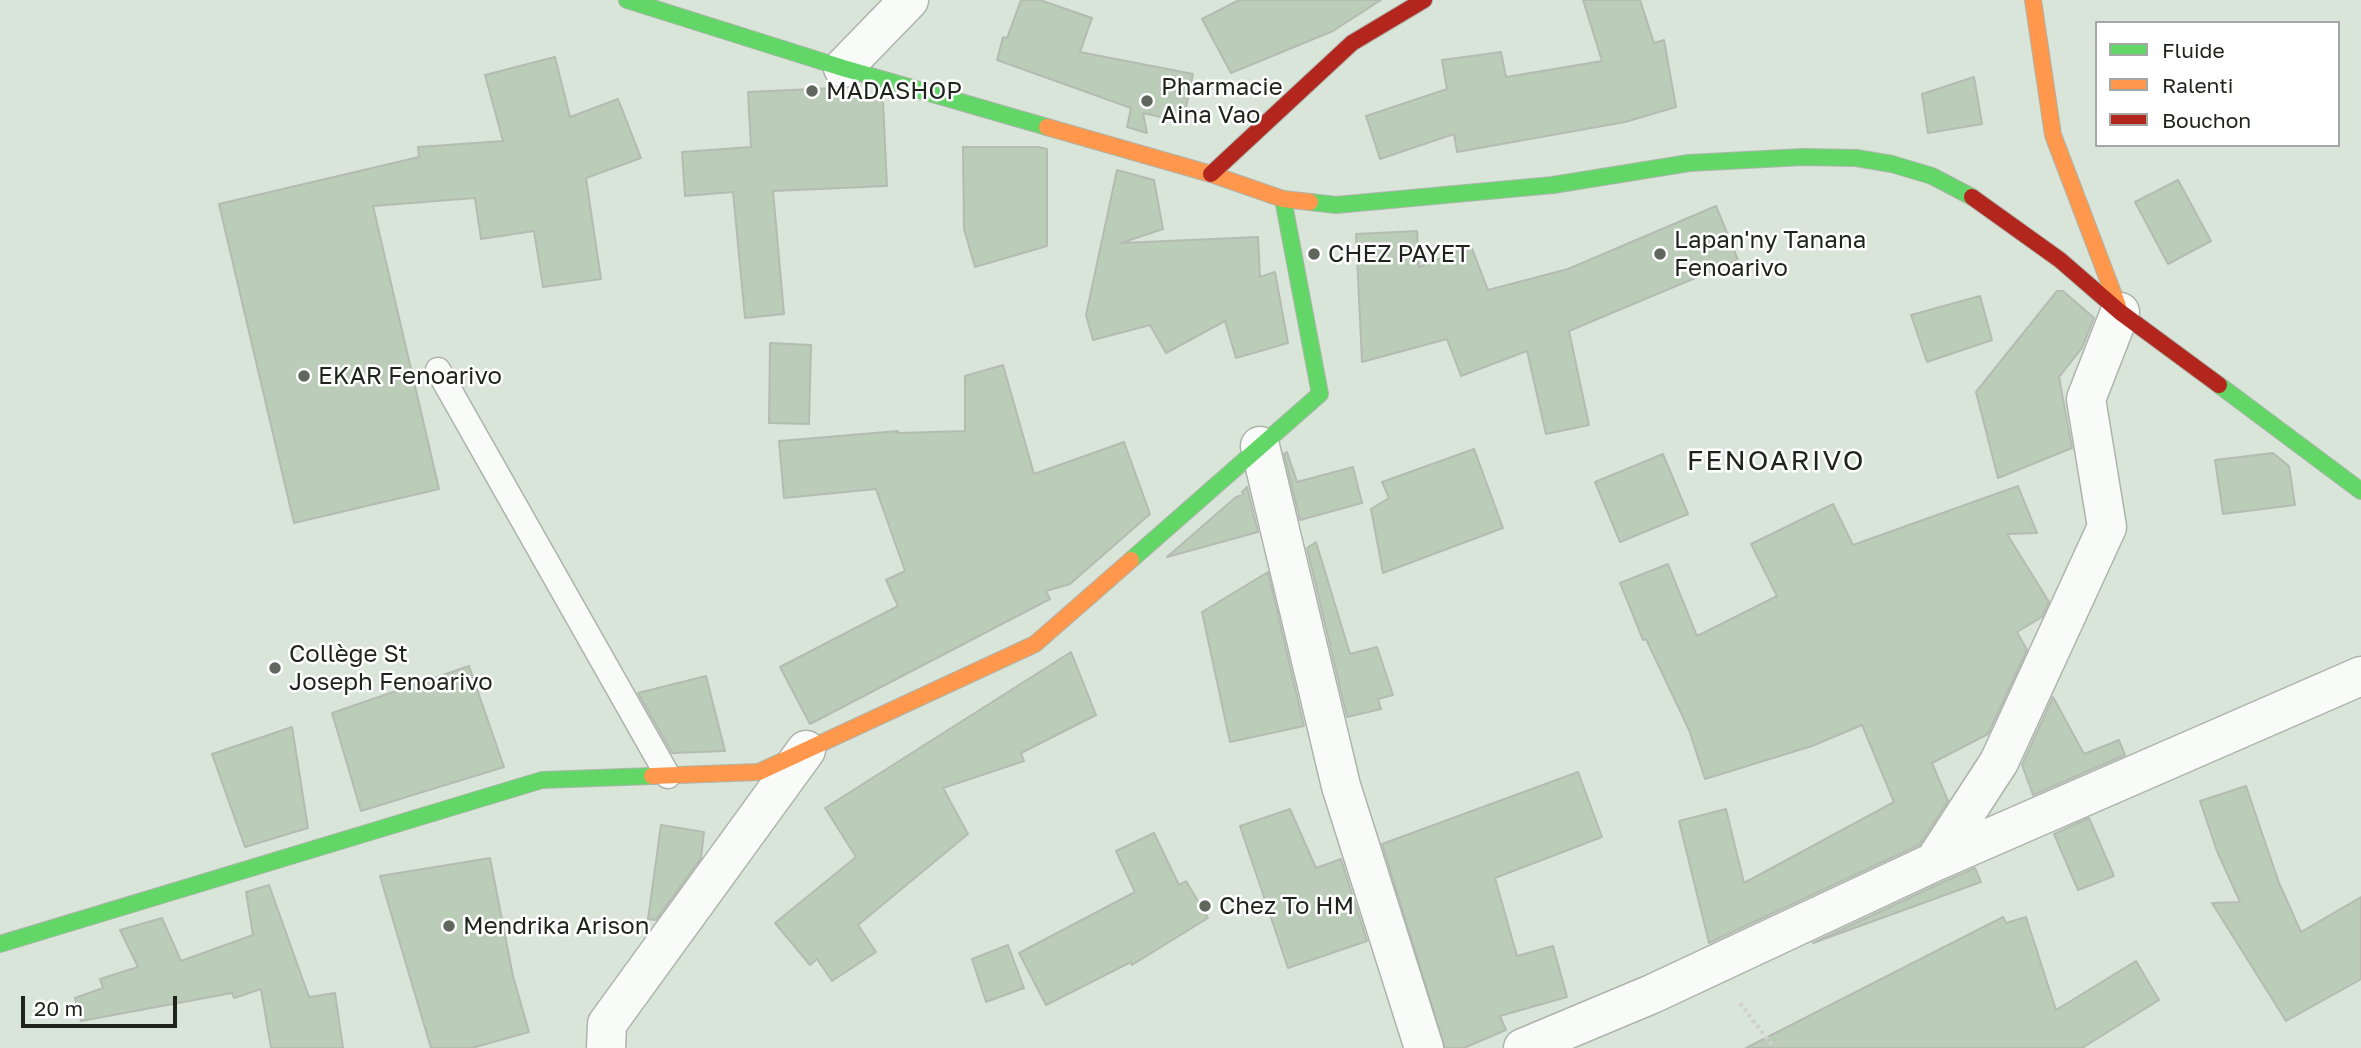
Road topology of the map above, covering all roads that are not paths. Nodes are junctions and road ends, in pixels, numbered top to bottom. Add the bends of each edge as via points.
1 (627, 0) edge
2 (909, 0) edge
3 (1424, 0) edge
4 (2033, 0) edge
5 (843, 68) junction
6 (1211, 174) junction
7 (1283, 198) junction
8 (2120, 312) junction
9 (438, 370) dead end
10 (1260, 446) junction
11 (2361, 491) edge
12 (2361, 676) edge
13 (806, 750) junction
14 (668, 776) junction
15 (1934, 862) junction
16 (0, 944) edge
17 (607, 1048) edge
18 (1424, 1048) edge
19 (1522, 1048) edge

1 - 5 street
2 - 5 street
3 - 6 street via 1352,43
4 - 8 street via 2053,135
5 - 6 street
6 - 7 street
7 - 8 street via 1336,205 1553,185 1689,163 1856,158 1922,173 1964,191 2060,260
7 - 10 street via 1320,394
8 - 11 street
8 - 15 street via 2086,399 2107,527 1999,762
9 - 14 lane
10 - 13 street via 1035,644
10 - 18 street via 1341,786
12 - 15 street
13 - 14 street via 759,772
13 - 17 street via 607,1024
14 - 16 street via 542,780
15 - 19 street via 1652,994

